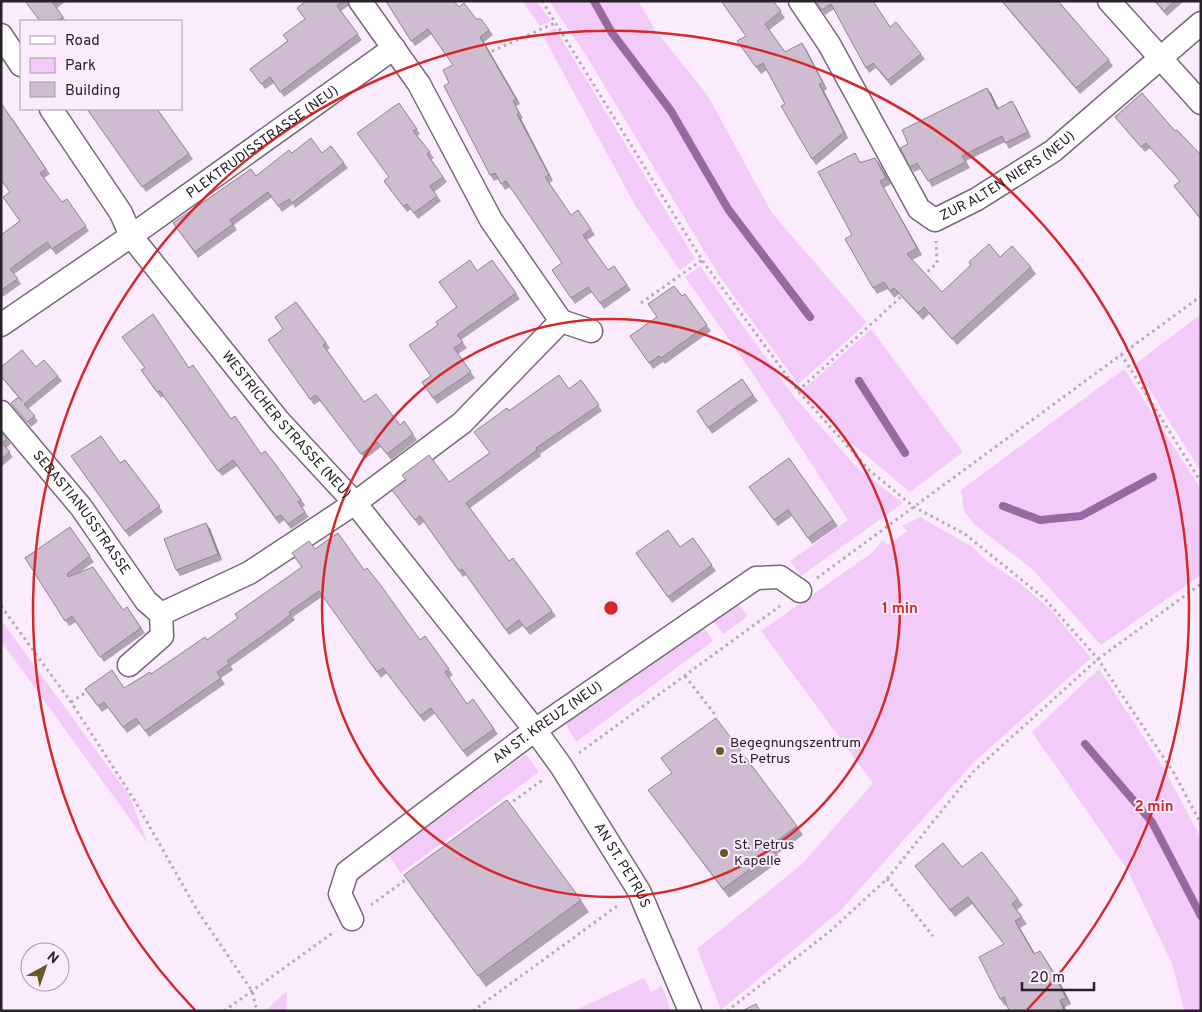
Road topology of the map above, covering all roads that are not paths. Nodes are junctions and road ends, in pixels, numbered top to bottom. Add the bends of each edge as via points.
1 (360, 1) edge
2 (800, 1) edge
3 (1110, 1) edge
4 (1201, 23) edge
5 (1, 35) edge
6 (394, 48) junction
7 (1160, 59) junction
8 (20, 63) edge
9 (1201, 103) edge
10 (52, 110) edge
11 (131, 236) junction
12 (561, 321) junction
13 (1, 325) edge
14 (591, 331) dead end
15 (1, 412) edge
16 (355, 503) junction
17 (800, 591) road end
18 (161, 614) junction
19 (129, 665) dead end
20 (535, 730) junction
21 (352, 918) road end
22 (690, 1011) edge

1 - 6 street
2 - 7 street, ZUR ALTEN NIERS (NEU) via 829,44 919,209 935,220 977,199 1053,151
3 - 7 street
4 - 7 street, ZUR ALTEN NIERS (NEU)
5 - 8 street
6 - 11 street, PLEKTRUDISSTRASSE (NEU)
6 - 12 street via 419,84 491,220
7 - 9 street
10 - 11 street, WESTRICHER STRASSE (NEU) via 121,212
11 - 13 street
11 - 16 street, WESTRICHER STRASSE (NEU) via 279,421
12 - 14 street
12 - 16 street via 462,423
15 - 18 street, SEBASTIANUSSTRASSE via 81,507 146,601
16 - 18 street via 249,573
16 - 20 street, WESTRICHER STRASSE (NEU)
17 - 20 street, AN ST. KREUZ (NEU) via 780,576 756,578
18 - 19 street via 162,636
20 - 21 street, AN ST. KREUZ (NEU) via 347,872 340,894
20 - 22 street, AN ST. PETRUS via 639,891

